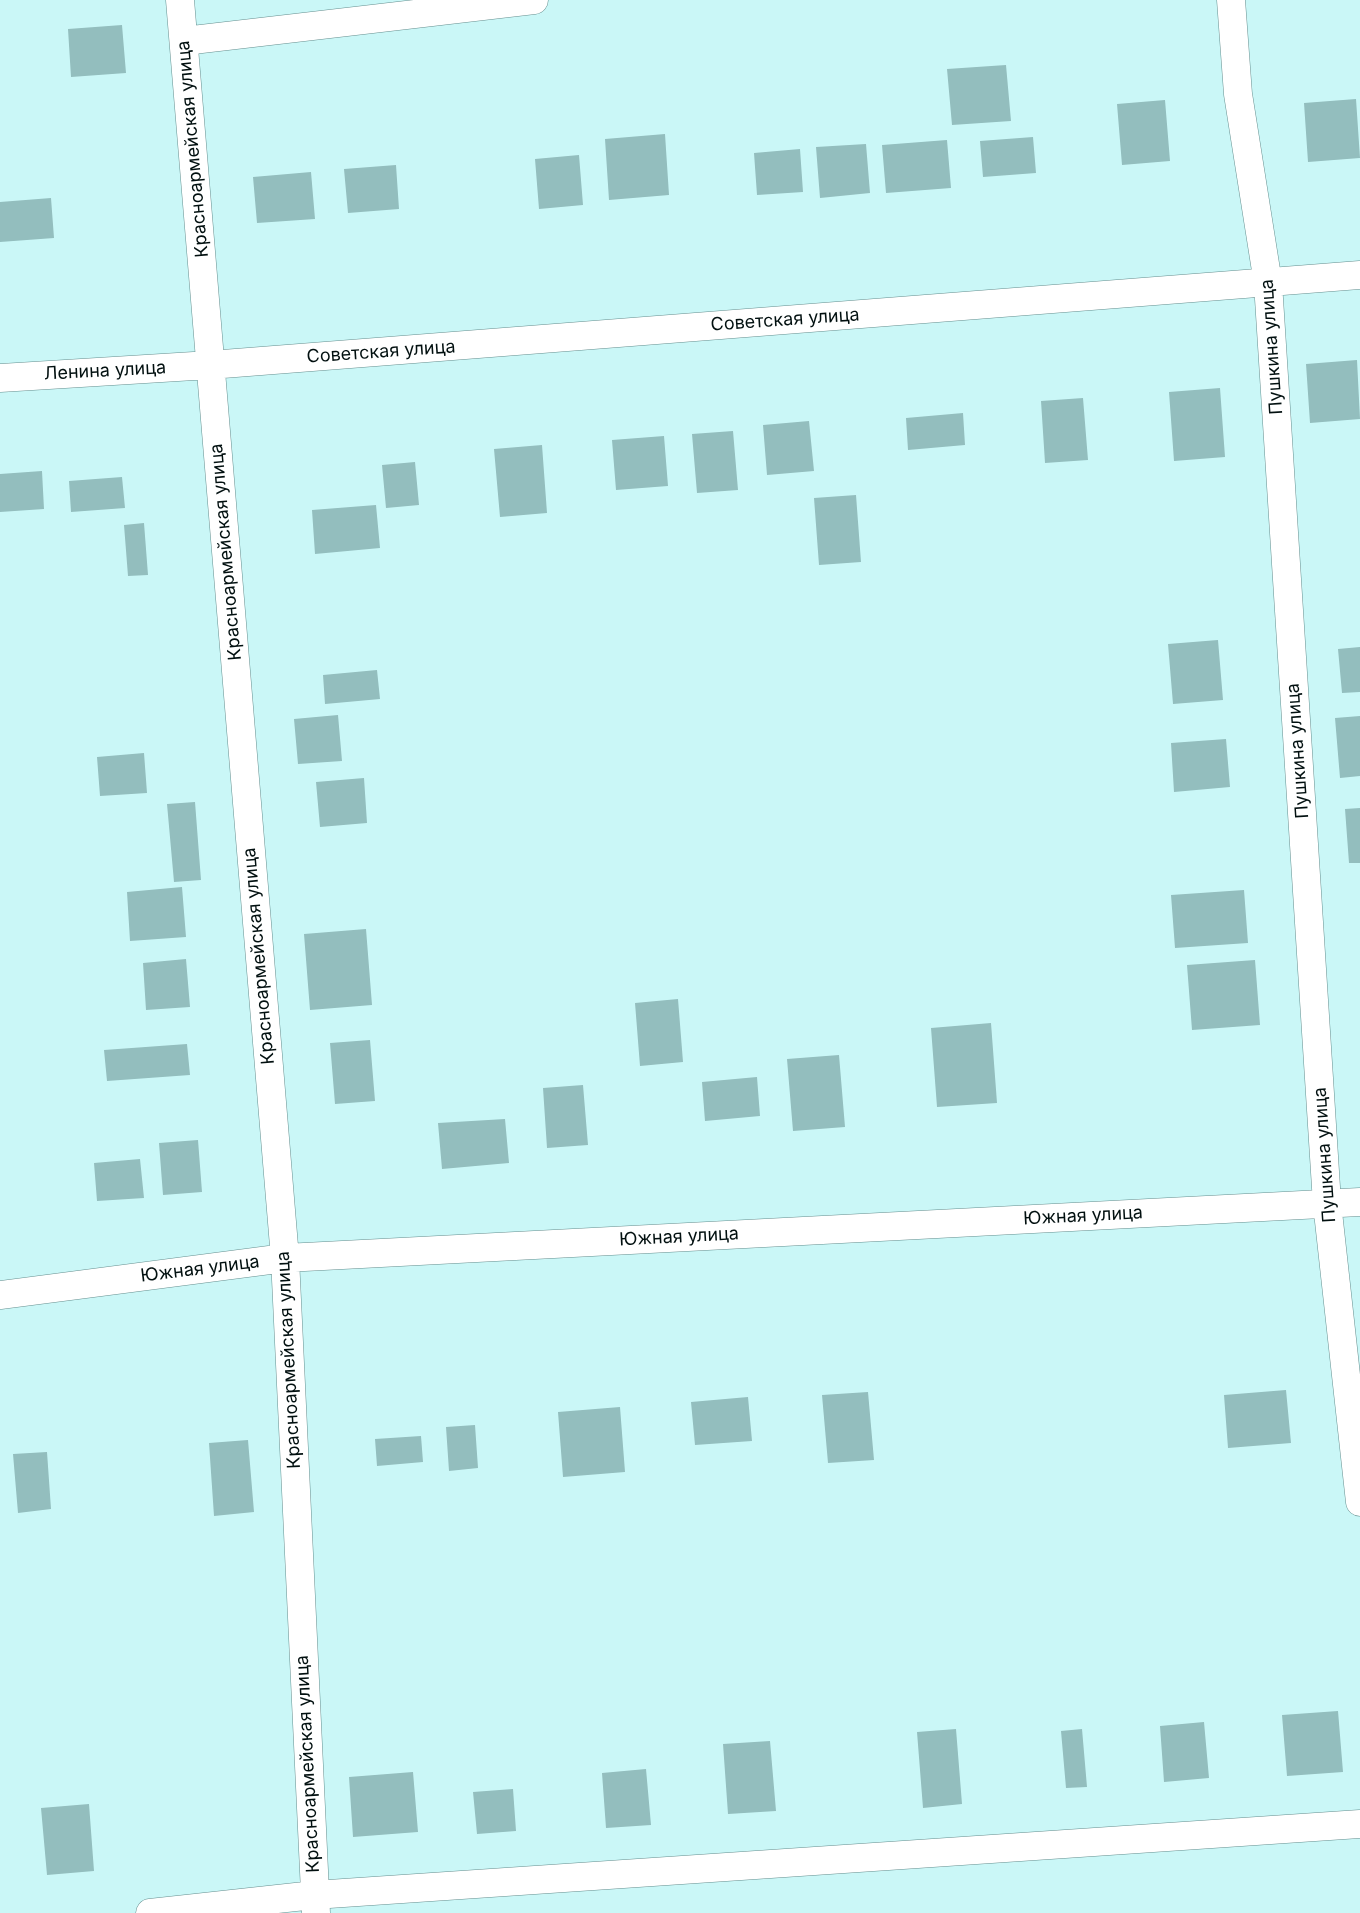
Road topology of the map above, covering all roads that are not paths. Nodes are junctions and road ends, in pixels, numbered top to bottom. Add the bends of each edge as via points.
1 (180, 0) edge
2 (534, 0) edge
3 (1231, 0) edge
4 (184, 41) junction
5 (1360, 275) edge
6 (1268, 283) junction
7 (210, 365) junction
8 (0, 378) edge
9 (1360, 1202) edge
10 (1327, 1203) junction
11 (285, 1258) junction
12 (0, 1295) edge
13 (1360, 1502) edge
14 (1360, 1824) edge
15 (315, 1904) edge
16 (150, 1913) edge

1 - 4 street, Красноармейская улица
2 - 4 street
3 - 6 street, Пушкина улица via 1238,94
4 - 7 street, Красноармейская улица
5 - 6 street, Советская улица
6 - 7 street, Советская улица
6 - 10 street, Пушкина улица
7 - 8 street, Ленина улица
7 - 11 street, Красноармейская улица
9 - 10 street, Южная улица
10 - 11 street, Южная улица
10 - 13 street, Пушкина улица
11 - 12 street, Южная улица
11 - 15 street, Красноармейская улица
14 - 15 street
15 - 16 street

